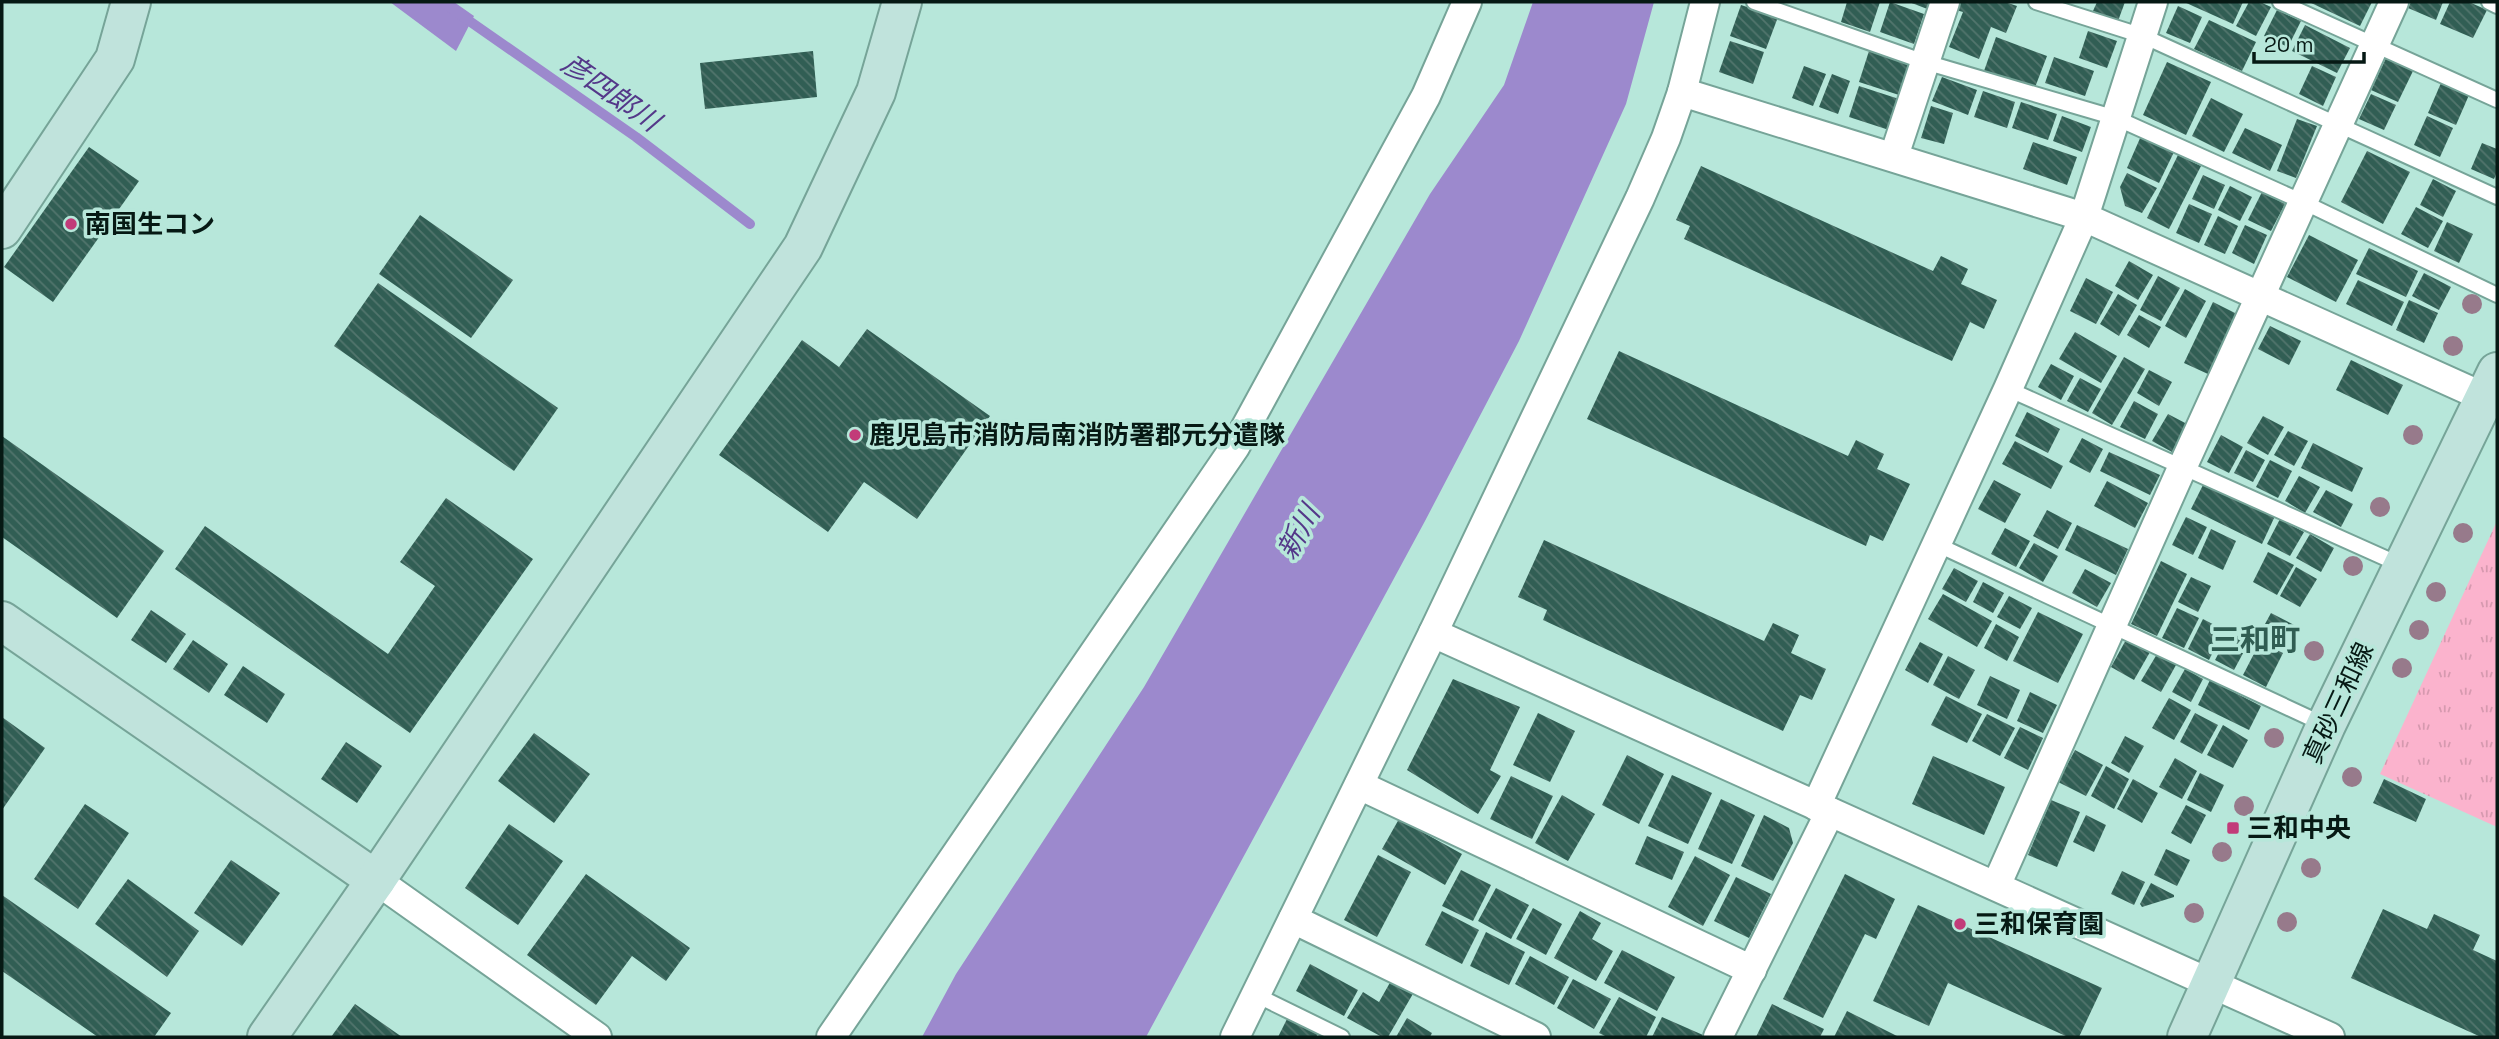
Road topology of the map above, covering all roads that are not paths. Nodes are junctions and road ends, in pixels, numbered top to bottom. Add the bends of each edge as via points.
1 (131, 2) edge
2 (902, 2) edge
3 (1467, 2) edge
4 (1705, 2) edge
5 (1754, 2) edge
6 (1945, 2) edge
7 (2036, 2) edge
8 (2153, 2) edge
9 (2280, 2) edge
10 (2394, 2) edge
11 (2489, 2) edge
12 (2497, 6) edge
13 (2143, 36) junction
14 (2375, 43) junction
15 (1925, 62) junction
16 (1682, 92) junction
17 (2497, 100) edge
18 (2116, 118) junction
19 (2338, 125) junction
20 (1894, 156) junction
21 (2497, 197) edge
22 (2303, 202) junction
23 (2084, 216) junction
24 (2, 229) edge
25 (2497, 295) edge
26 (2260, 296) junction
27 (2008, 389) junction
28 (2493, 391) edge
29 (2182, 468) junction
30 (1936, 544) junction
31 (2403, 566) junction
32 (2, 621) edge
33 (2112, 626) junction
34 (1433, 633) junction
35 (2326, 725) junction
36 (1359, 785) junction
37 (1823, 809) junction
38 (376, 880) junction
39 (1996, 887) junction
40 (1293, 919) junction
41 (1752, 970) junction
42 (2211, 984) junction
43 (1256, 996) junction
44 (267, 1037) edge
45 (597, 1037) edge
46 (831, 1037) edge
47 (1235, 1037) edge
48 (1342, 1037) edge
49 (1536, 1037) edge
50 (1718, 1037) edge
51 (2187, 1037) edge
52 (2330, 1037) edge

1 - 24 street via 115,59
2 - 38 street via 876,92 803,247
3 - 46 street via 1426,96 1235,447
4 - 16 street
5 - 15 lane
6 - 15 street
7 - 13 lane
8 - 13 street
9 - 14 lane
10 - 14 street
11 - 12 lane
13 - 18 street
13 - 19 lane
14 - 17 lane
14 - 19 street
15 - 18 lane
15 - 20 street
16 - 20 street
16 - 34 street via 1640,198
18 - 22 lane
18 - 23 street
19 - 21 lane
19 - 22 street
20 - 23 street
22 - 25 lane
22 - 26 street
23 - 26 street
23 - 27 street
26 - 28 street
26 - 29 street
27 - 29 lane
27 - 30 street
28 - 31 street, 真砂三和線
29 - 31 lane
29 - 33 street
30 - 33 lane
30 - 37 street
31 - 35 street, 真砂三和線
32 - 38 street
33 - 35 lane
33 - 39 street
34 - 36 street
34 - 37 street
35 - 42 street, 真砂三和線
36 - 40 street
36 - 41 street
37 - 39 street
37 - 41 street
38 - 44 street
38 - 45 street
39 - 42 street
40 - 43 street
40 - 49 street
41 - 50 street
42 - 51 street, 真砂三和線
42 - 52 street
43 - 47 street
43 - 48 lane

